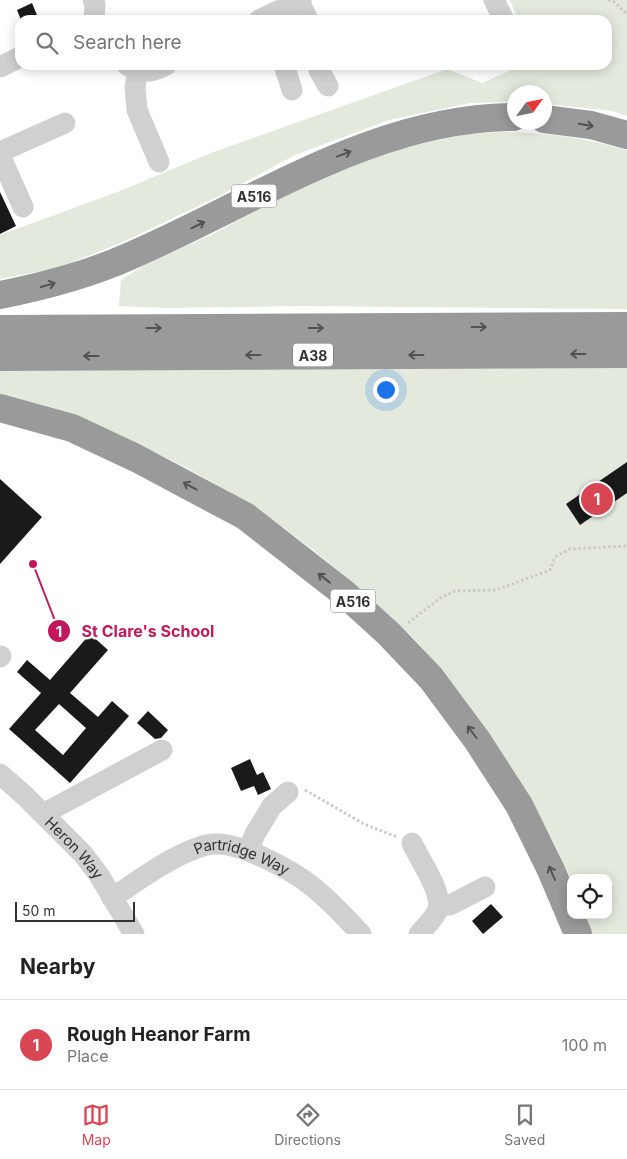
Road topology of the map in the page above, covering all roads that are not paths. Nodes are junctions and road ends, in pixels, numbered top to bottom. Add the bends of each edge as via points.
1 (93, 0) edge
2 (300, 0) edge
3 (494, 0) edge
4 (94, 15) edge
5 (271, 15) edge
6 (306, 15) edge
7 (502, 15) edge
8 (15, 60) edge
9 (0, 67) edge
10 (132, 70) edge
11 (286, 70) edge
12 (319, 70) edge
13 (328, 86) dead end
14 (292, 90) dead end
15 (507, 118) edge
16 (552, 120) edge
17 (65, 123) dead end
18 (627, 135) edge
19 (0, 154) edge
20 (159, 162) dead end
21 (23, 207) dead end
22 (0, 295) edge
23 (627, 326) edge
24 (0, 329) edge
25 (627, 354) edge
26 (0, 357) edge
27 (0, 408) edge
28 (162, 750) dead end
29 (0, 774) edge
30 (288, 792) road end
31 (43, 814) junction
32 (412, 843) road end
33 (248, 851) junction
34 (485, 887) dead end
35 (112, 898) junction
36 (439, 904) junction
37 (134, 934) edge
38 (361, 934) edge
39 (419, 934) edge
40 (578, 934) edge

1 - 4 street
2 - 5 street
2 - 6 street
3 - 7 street
8 - 9 street
10 - 20 street via 137,110
11 - 14 street
12 - 13 street
22 -> 15 highway, A516 via 73,278 128,258 269,188 379,141 428,127
16 -> 18 highway via 592,125
17 - 19 street
19 - 21 street
24 -> 23 highway, A38
25 -> 26 highway, A38
40 -> 27 highway, A516 via 519,805 431,678 393,637 345,594 245,516 72,428
28 - 31 street
29 - 31 street, Heron Way
30 - 33 street via 272,806
31 - 35 street, Heron Way via 83,854
32 - 36 street via 436,890
33 - 35 street, Partridge Way via 216,844 197,847
33 - 38 street, Partridge Way via 309,884
34 - 36 street via 450,905
35 - 37 street, Heron Way
36 - 39 street

